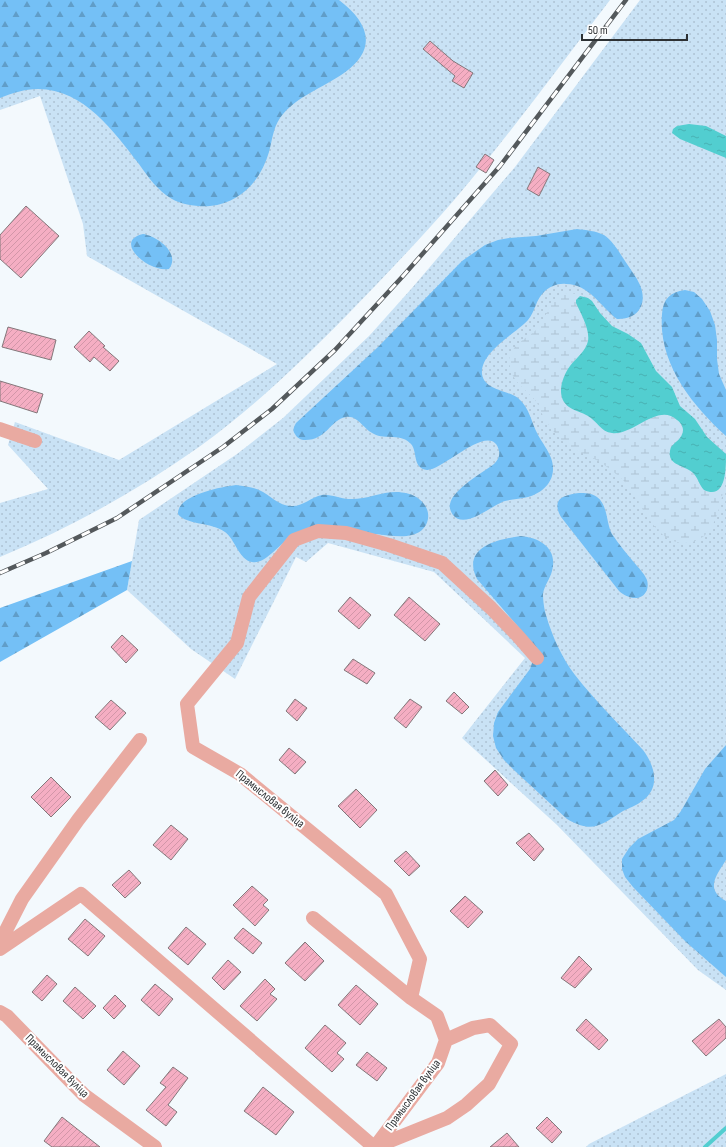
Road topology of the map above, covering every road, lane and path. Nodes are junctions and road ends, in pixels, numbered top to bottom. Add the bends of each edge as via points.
1 (0, 429) edge
2 (35, 441) dead end
3 (537, 658) dead end
4 (140, 740) dead end
5 (314, 918) dead end
6 (0, 942) edge
7 (0, 949) edge
8 (411, 998) junction
9 (0, 1012) edge
10 (446, 1040) junction
11 (155, 1147) edge
12 (375, 1147) edge

1 - 2 street
3 - 8 street, Прамысловая вуліца via 502,619 442,563 346,533 318,531 294,540 249,597 237,643 187,704 194,747 240,774 386,894 420,959
4 - 6 street via 78,820 22,899
5 - 8 street
7 - 12 street via 81,894
8 - 10 street via 436,1016
9 - 11 street, Прамысловая вуліца via 8,1016 84,1095
10 - 12 street, Прамысловая вуліца via 438,1063
10 - 12 street, Прамысловая вуліца via 473,1028 490,1025 511,1044 489,1084 466,1105 447,1118

